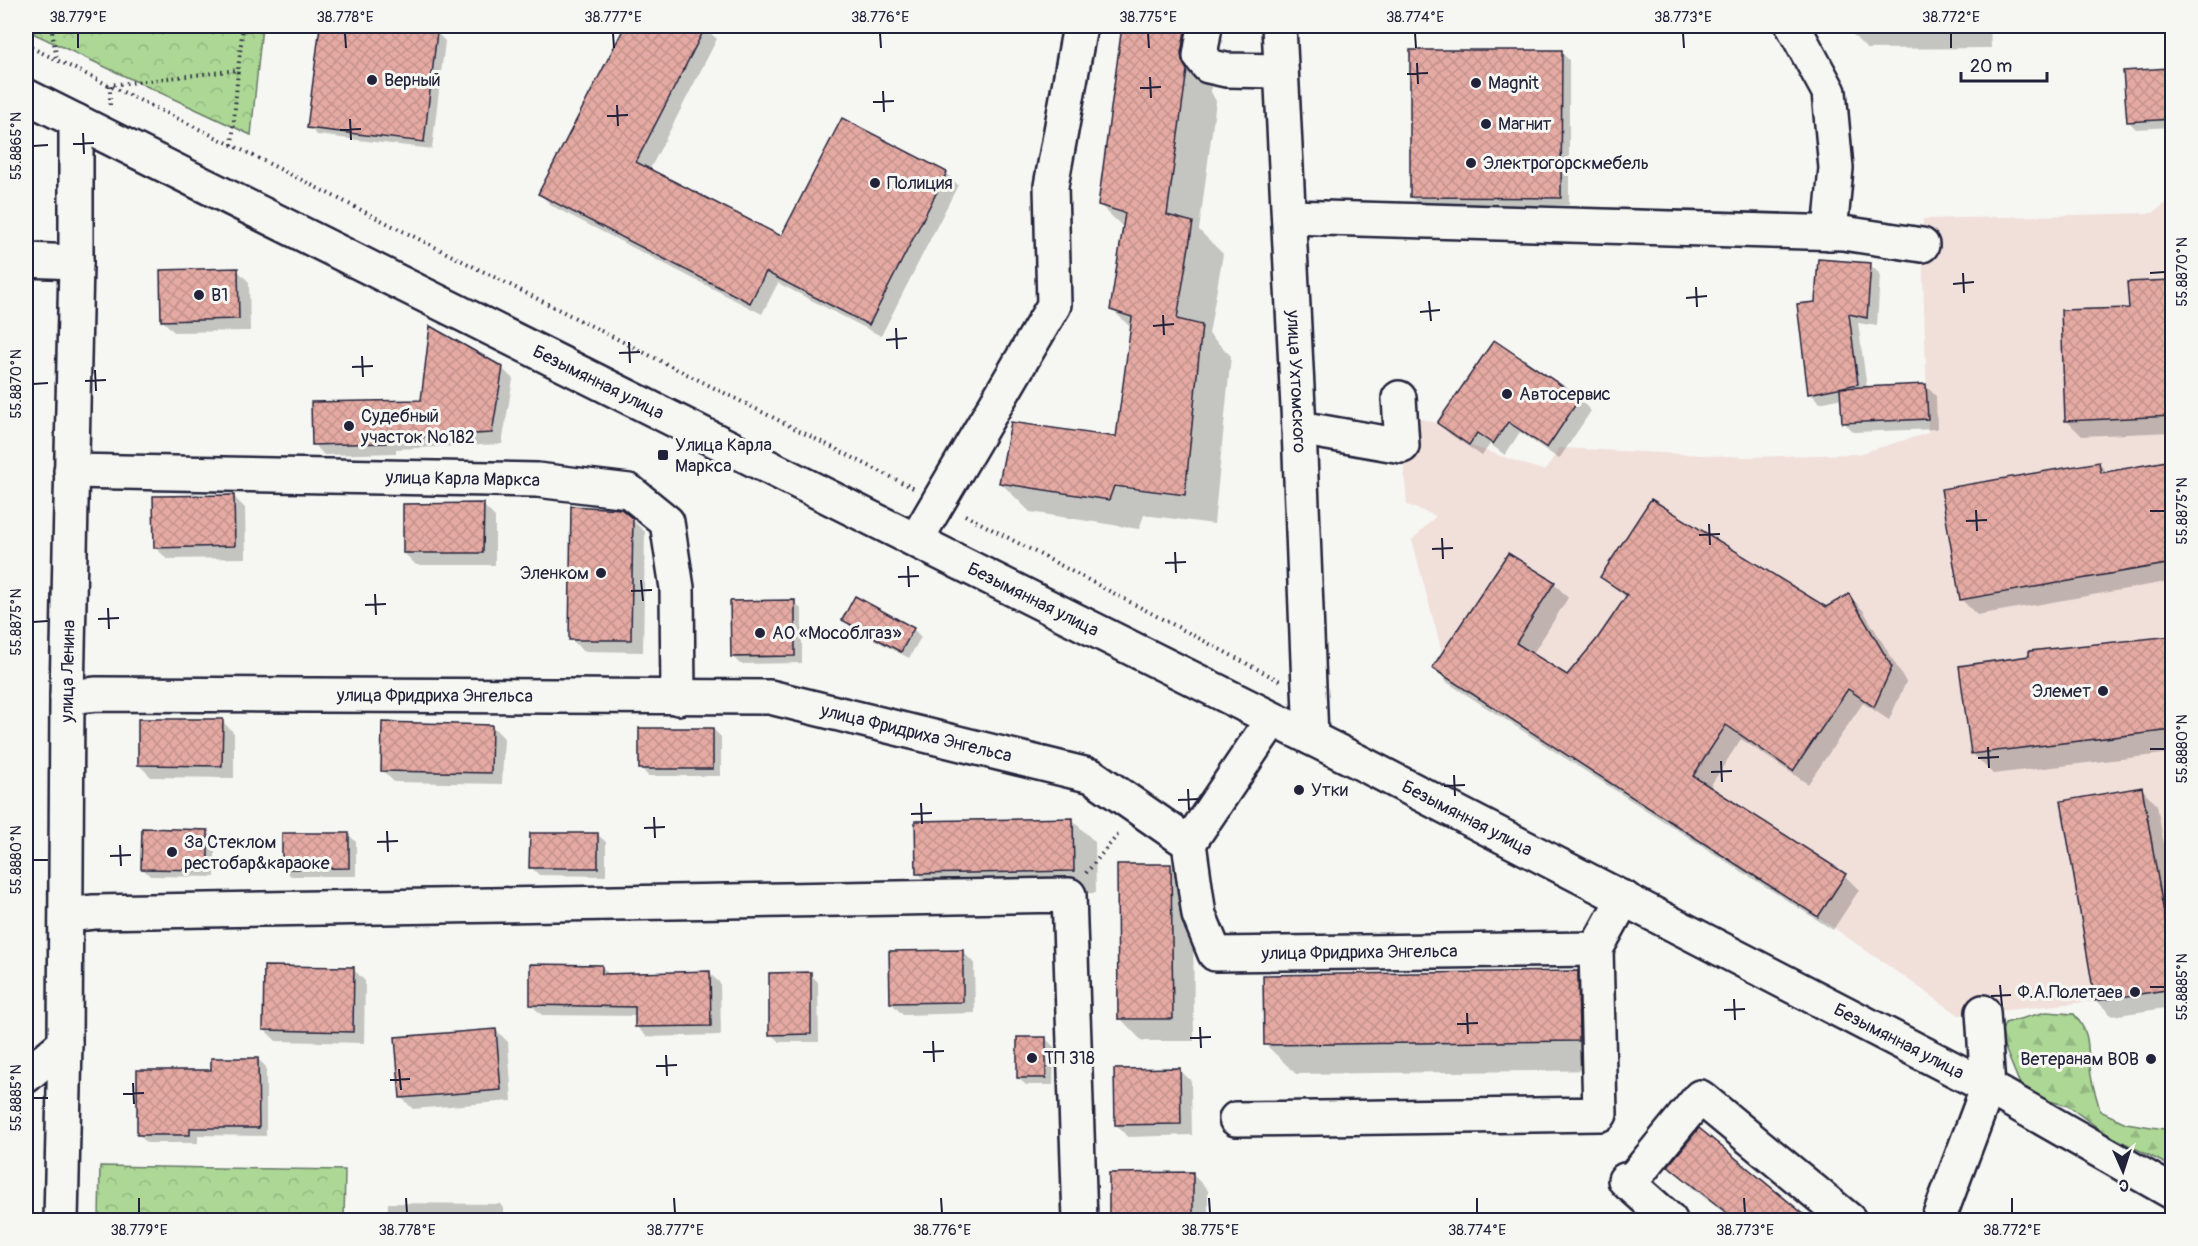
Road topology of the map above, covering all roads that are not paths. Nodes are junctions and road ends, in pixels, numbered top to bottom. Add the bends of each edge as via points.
1 (1080, 26) edge
2 (1205, 26) edge
3 (1279, 26) edge
4 (1792, 26) edge
5 (1281, 71) junction
6 (26, 96) edge
7 (76, 121) junction
8 (1289, 216) junction
9 (1830, 233) junction
10 (1922, 245) dead end
11 (26, 260) edge
12 (76, 262) junction
13 (1399, 398) dead end
14 (1299, 428) junction
15 (71, 471) junction
16 (916, 540) junction
17 (67, 697) junction
18 (678, 698) junction
19 (1272, 720) junction
20 (1311, 738) junction
21 (1189, 843) junction
22 (1624, 898) junction
23 (67, 915) junction
24 (1596, 949) junction
25 (1983, 1012) dead end
26 (65, 1043) junction
27 (26, 1077) edge
28 (1988, 1087) junction
29 (1236, 1119) dead end
30 (2172, 1192) edge
31 (61, 1221) edge
32 (1080, 1221) edge
33 (1670, 1221) edge
34 (1849, 1221) edge
35 (1938, 1221) edge

1 - 16 street via 1051,186 1054,304
2 - 5 street via 1200,56 1209,66
3 - 5 street, улица Ухтомского
4 - 9 street via 1829,93 1836,168
5 - 8 street, улица Ухтомского
6 - 7 street, Безымянная улица
7 - 12 street, улица Ленина
7 - 16 street, Безымянная улица
8 - 9 street
8 - 14 street, улица Ухтомского
9 - 10 street
11 - 12 street
12 - 15 street, улица Ленина
13 - 14 street via 1402,446
14 - 20 street, улица Ухтомского
15 - 17 street, улица Ленина
15 - 18 street, улица Карла Маркса via 537,480 629,491 667,522 677,588
16 - 19 street, Безымянная улица
17 - 18 street, улица Фридриха Энгельса via 97,694
17 - 23 street, улица Ленина
18 - 21 street, улица Фридриха Энгельса via 770,697 1092,776
19 - 20 street, Безымянная улица
19 - 21 street
20 - 22 street, Безымянная улица
21 - 24 street, улица Фридриха Энгельса via 1199,915 1215,954
22 - 24 street
22 - 28 street, Безымянная улица
23 - 26 street, улица Ленина
23 - 32 street via 1069,895
24 - 29 street via 1600,1114
25 - 28 street
26 - 27 street
26 - 31 street, улица Ленина
28 - 30 street, Безымянная улица
28 - 35 street
33 - 34 street via 1627,1182 1700,1097

